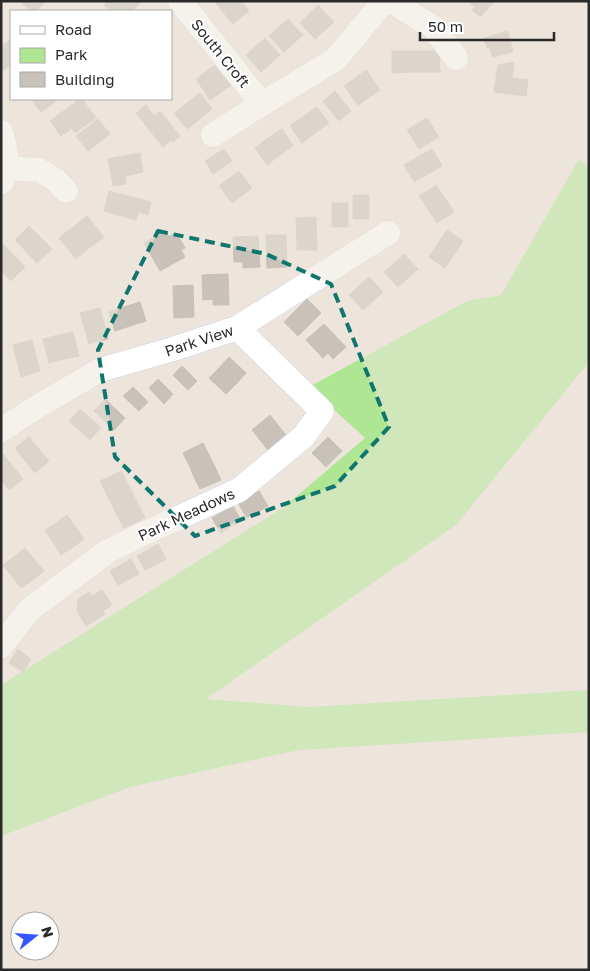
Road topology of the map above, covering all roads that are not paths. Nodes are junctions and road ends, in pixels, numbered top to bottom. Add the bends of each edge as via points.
1 (180, 1) edge
2 (384, 1) edge
3 (391, 1) edge
4 (456, 58) dead end
5 (262, 104) junction
6 (1, 132) edge
7 (213, 135) dead end
8 (4, 176) edge
9 (66, 191) dead end
10 (388, 233) dead end
11 (237, 328) junction
12 (1, 430) edge
13 (1, 646) edge

1 - 5 street, South Croft
2 - 5 street via 336,60
3 - 4 street via 433,27
5 - 7 street
6 - 8 street via 7,153
8 - 9 street via 39,170 56,180
10 - 11 street, Park View
11 - 12 street, Park View via 100,370
11 - 13 street, Park Meadows via 322,411 304,436 239,490 108,551 30,609

